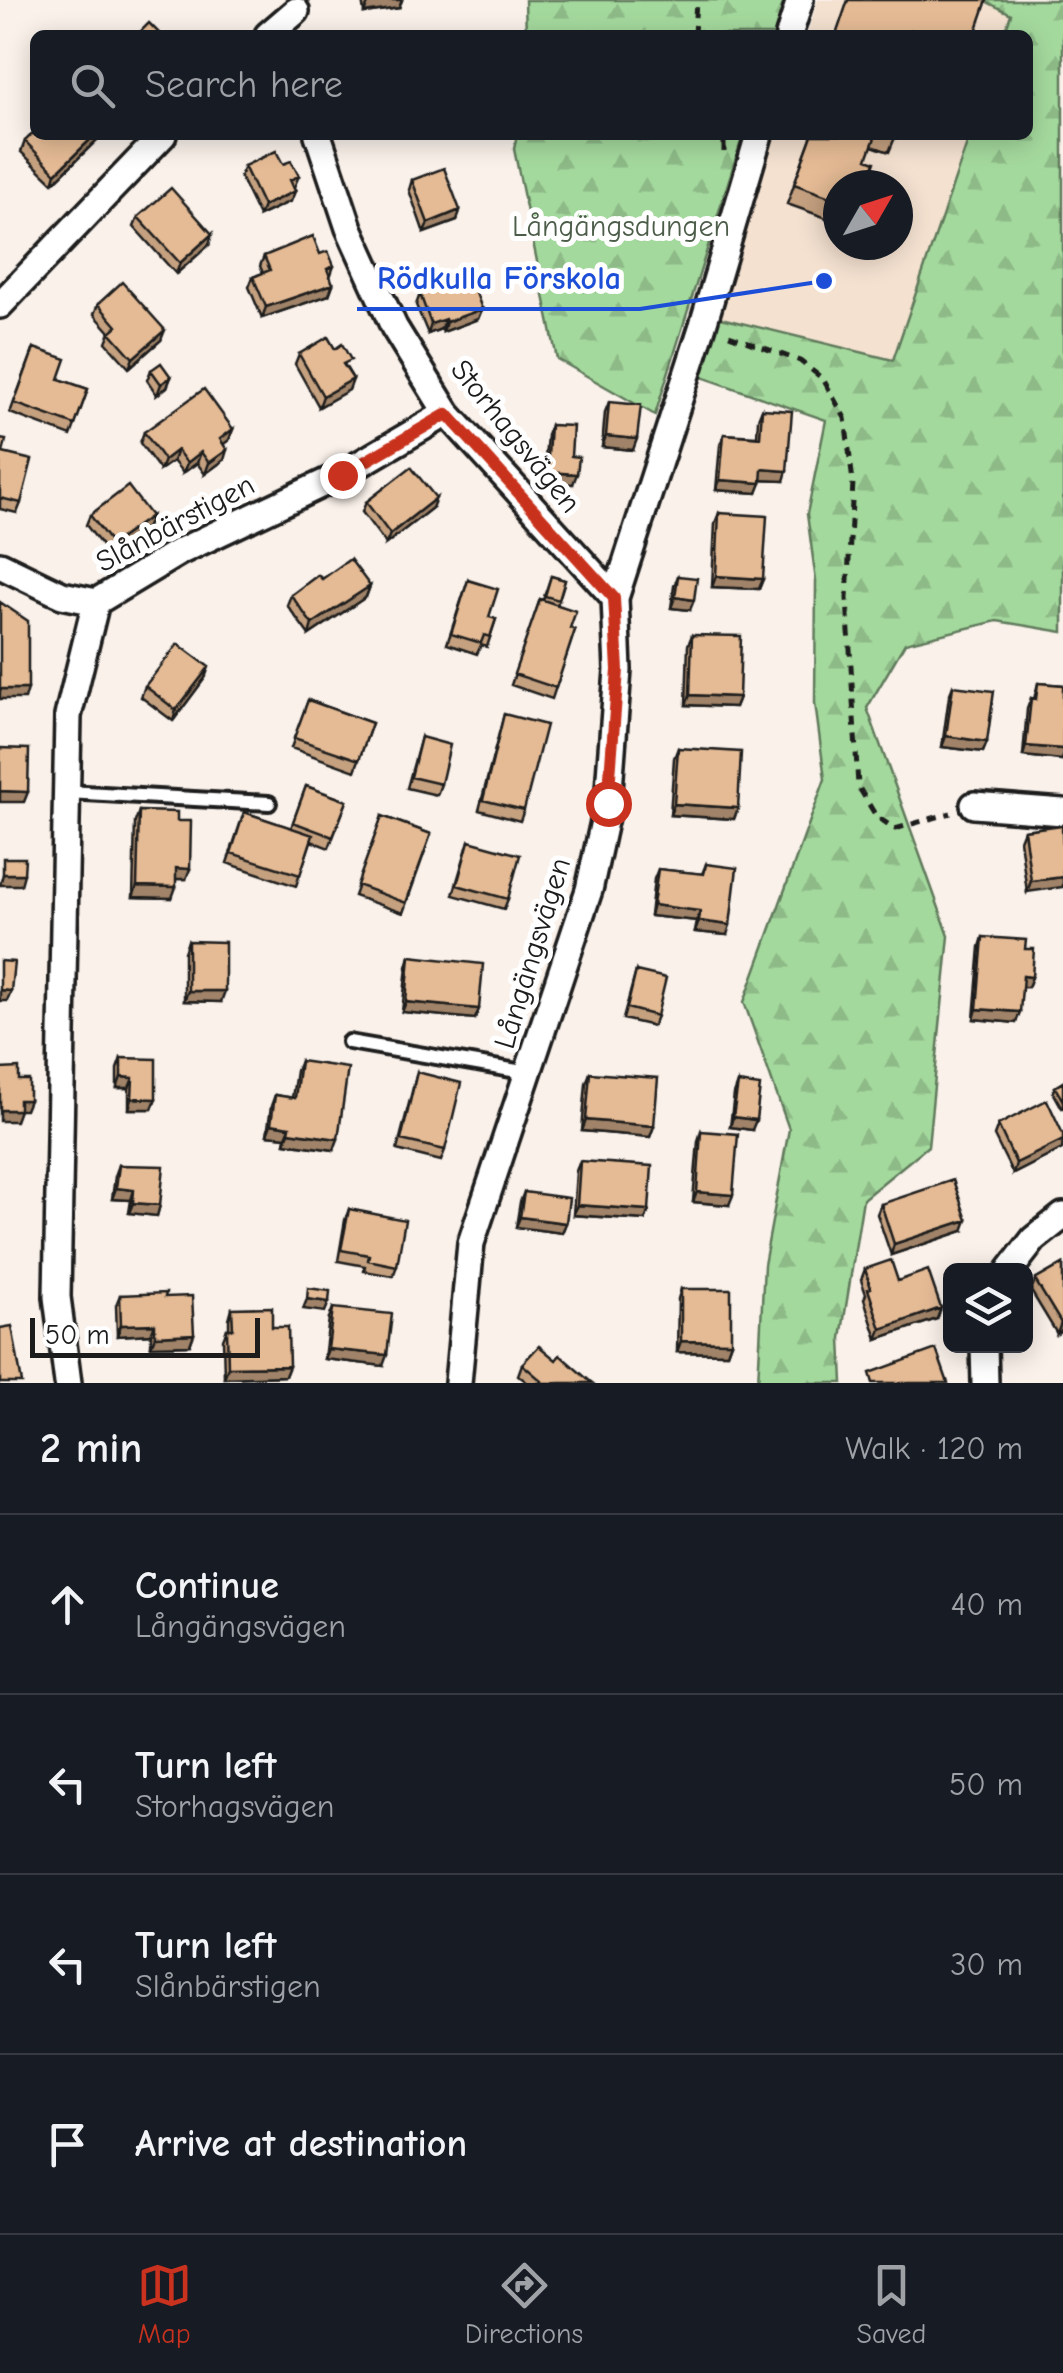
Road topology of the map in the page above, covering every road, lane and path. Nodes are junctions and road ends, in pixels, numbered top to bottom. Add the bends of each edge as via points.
1 (696, 0) edge
2 (800, 0) edge
3 (297, 15) edge
4 (275, 30) edge
5 (694, 30) edge
6 (791, 30) edge
7 (158, 140) edge
8 (320, 140) edge
9 (758, 140) edge
10 (0, 305) edge
11 (703, 325) junction
12 (447, 414) junction
13 (0, 565) edge
14 (614, 598) junction
15 (96, 602) junction
16 (66, 792) junction
17 (269, 803) dead end
18 (974, 805) joint
19 (1063, 812) edge
20 (349, 1042) dead end
21 (529, 1073) junction
22 (1063, 1216) edge
23 (1015, 1263) edge
24 (984, 1353) edge
25 (68, 1383) edge
26 (458, 1383) edge
27 (985, 1383) edge

1 - 5 path
2 - 6 street
3 - 4 street
7 - 10 street
8 - 12 street, Storhagsvägen via 349,228 394,327
9 - 11 street, Långängsvägen
11 - 14 street, Långängsvägen
11 - 18 path via 800,361 823,380 845,418 853,482 847,598 858,786 876,816 895,828
12 - 14 street, Storhagsvägen
12 - 15 street, Slånbärstigen
13 - 15 street via 62,595
14 - 21 street, Långängsvägen via 618,670 608,803 589,890
15 - 16 street, Slånbärstigen via 68,716
16 - 17 lane
16 - 25 street, Slånbärstigen via 57,1297
18 - 19 street
20 - 21 lane
21 - 26 street, Långängsvägen via 471,1242
22 - 23 street
24 - 27 street

